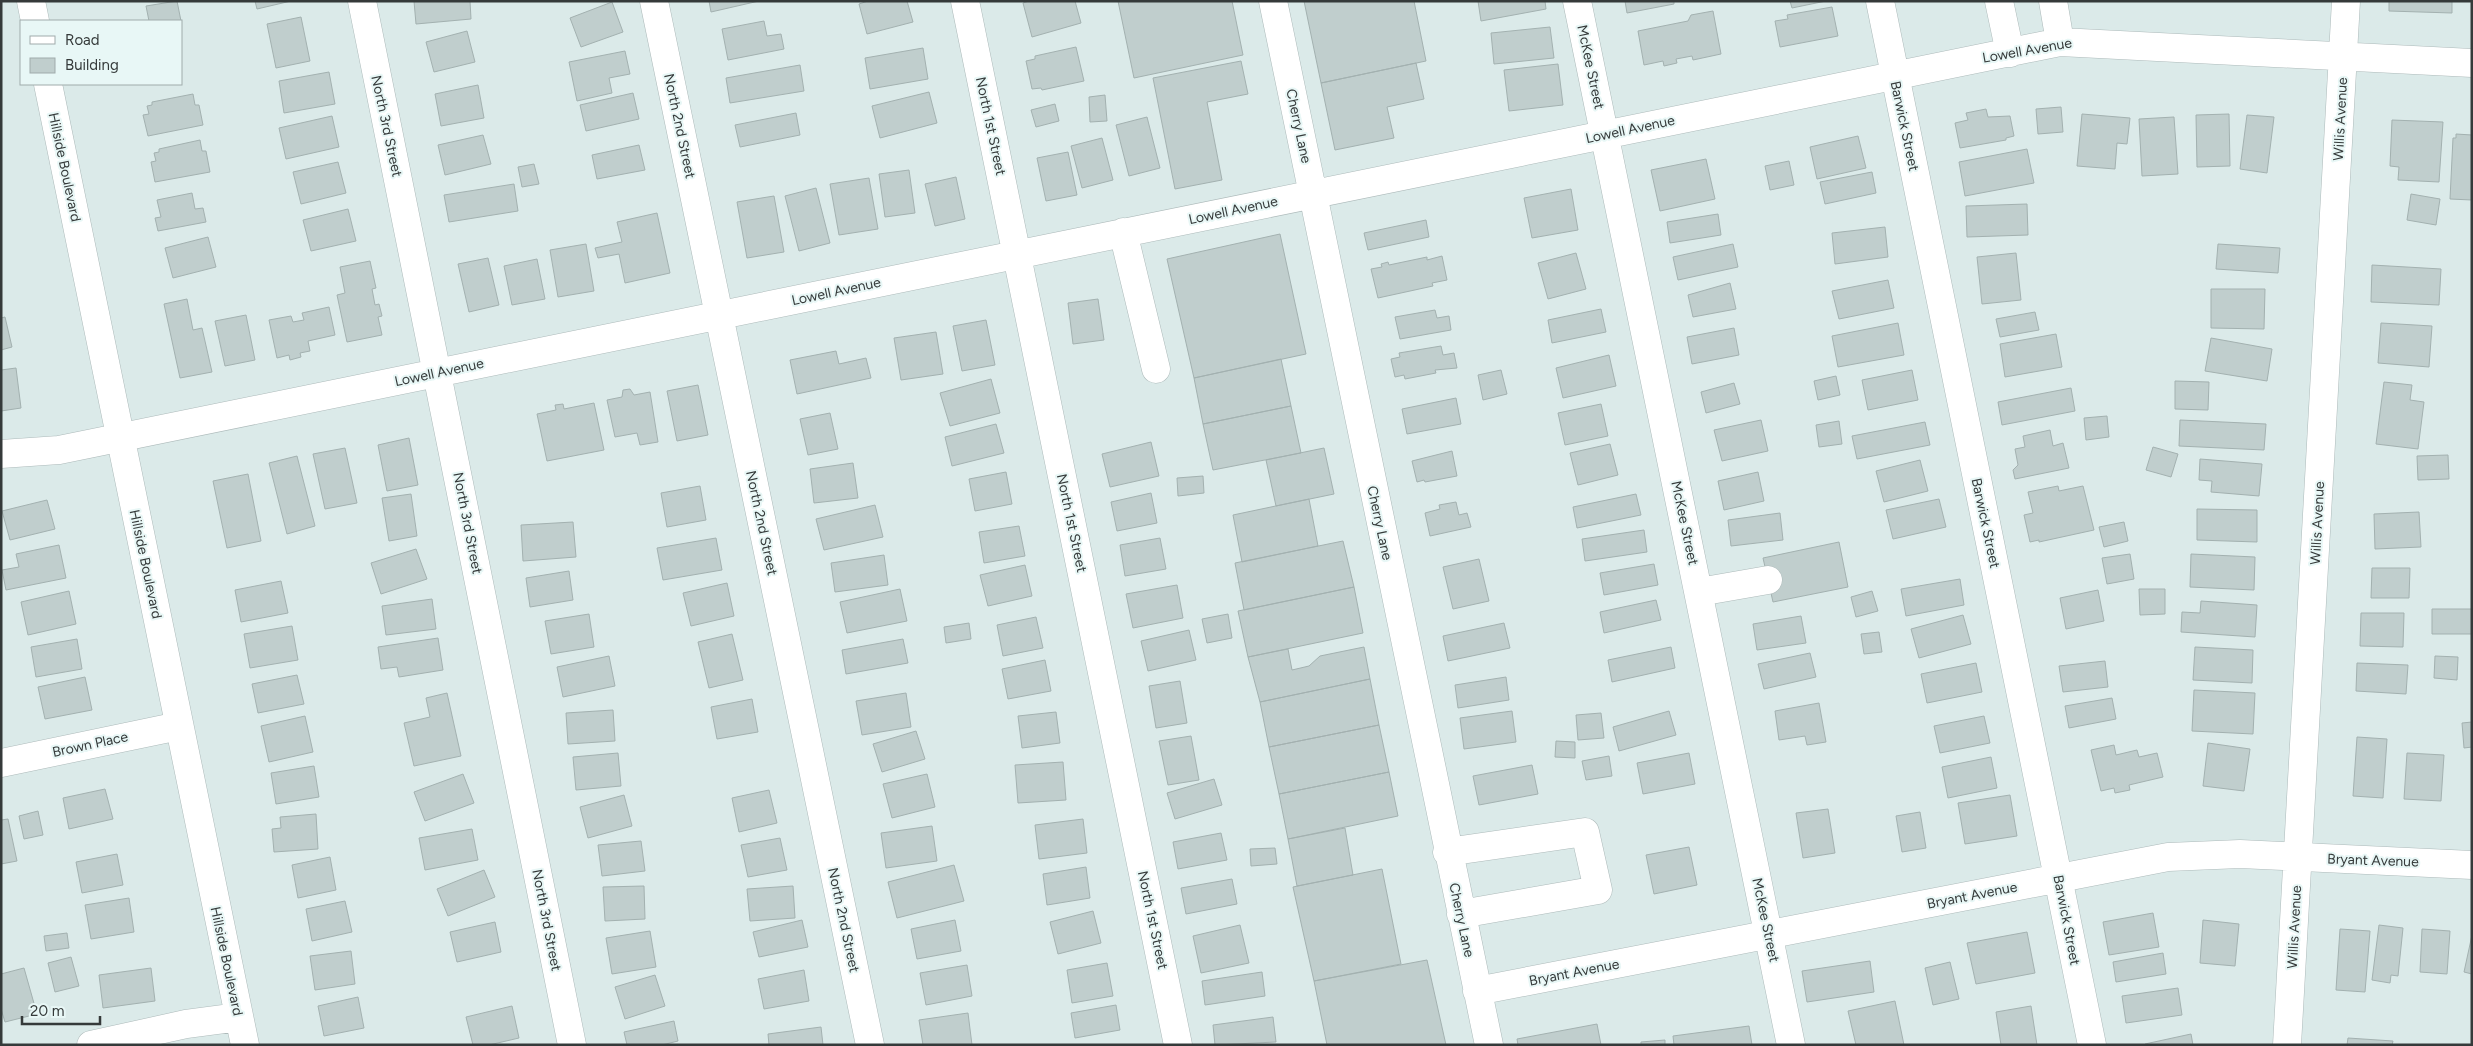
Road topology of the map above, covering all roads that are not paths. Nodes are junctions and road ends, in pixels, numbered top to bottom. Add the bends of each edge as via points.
1 (31, 1) edge
2 (362, 1) edge
3 (654, 1) edge
4 (965, 1) edge
5 (1273, 1) edge
6 (1577, 1) edge
7 (1880, 1) edge
8 (1999, 1) edge
9 (2053, 1) edge
10 (2346, 1) edge
11 (35, 20) edge
12 (2060, 42) junction
13 (2010, 53) junction
14 (2344, 56) junction
15 (2472, 63) edge
16 (1895, 75) junction
17 (48, 85) edge
18 (1605, 134) junction
19 (1312, 193) junction
20 (1123, 232) junction
21 (1017, 254) junction
22 (719, 315) junction
23 (1156, 369) dead end
24 (438, 372) junction
25 (120, 437) junction
26 (1, 454) edge
27 (1768, 580) dead end
28 (1699, 592) junction
29 (179, 726) junction
30 (1, 763) edge
31 (1447, 852) junction
32 (2298, 858) junction
33 (2472, 865) edge
34 (2058, 878) junction
35 (1462, 914) junction
36 (1769, 934) junction
37 (1477, 991) junction
38 (239, 1017) junction
39 (91, 1045) edge
40 (245, 1045) edge
41 (572, 1045) edge
42 (870, 1045) edge
43 (1178, 1045) edge
44 (1488, 1045) edge
45 (1792, 1045) edge
46 (2092, 1045) edge
47 (2288, 1045) edge

1 - 11 street
2 - 24 street, North 3rd Street
3 - 22 street, North 2nd Street
4 - 21 street, North 1st Street
5 - 19 street, Cherry Lane
6 - 18 street, McKee Street
7 - 16 street, Barwick Street
8 - 13 street
9 - 12 street
10 - 14 street, Willis Avenue
12 - 13 street, Lowell Avenue
12 - 14 street, Lowell Avenue
13 - 16 street, Lowell Avenue
14 - 15 street, Lowell Avenue
14 - 32 street, Willis Avenue
16 - 18 street, Lowell Avenue
16 - 34 street, Barwick Street
17 - 25 street, Hillside Boulevard
18 - 19 street, Lowell Avenue
18 - 28 street, McKee Street
19 - 20 street, Lowell Avenue
19 - 31 street, Cherry Lane
20 - 21 street, Lowell Avenue
20 - 23 street
21 - 22 street, Lowell Avenue
21 - 43 street, North 1st Street
22 - 24 street, Lowell Avenue
22 - 42 street, North 2nd Street
24 - 25 street, Lowell Avenue
24 - 41 street, North 3rd Street
25 - 26 street, Lowell Avenue via 59,450
25 - 29 street, Hillside Boulevard
27 - 28 street
28 - 36 street, McKee Street
29 - 30 street, Brown Place
29 - 38 street, Hillside Boulevard
31 - 35 street, Cherry Lane
31 - 35 street via 1585,832 1598,890
32 - 33 street, Bryant Avenue
32 - 34 street, Bryant Avenue via 2240,854 2168,857
32 - 47 street, Willis Avenue
34 - 36 street, Bryant Avenue
34 - 46 street, Barwick Street
35 - 37 street, Cherry Lane
36 - 37 street, Bryant Avenue
36 - 45 street, McKee Street
37 - 44 street, Cherry Lane
38 - 39 street via 186,1024
38 - 40 street, Hillside Boulevard

